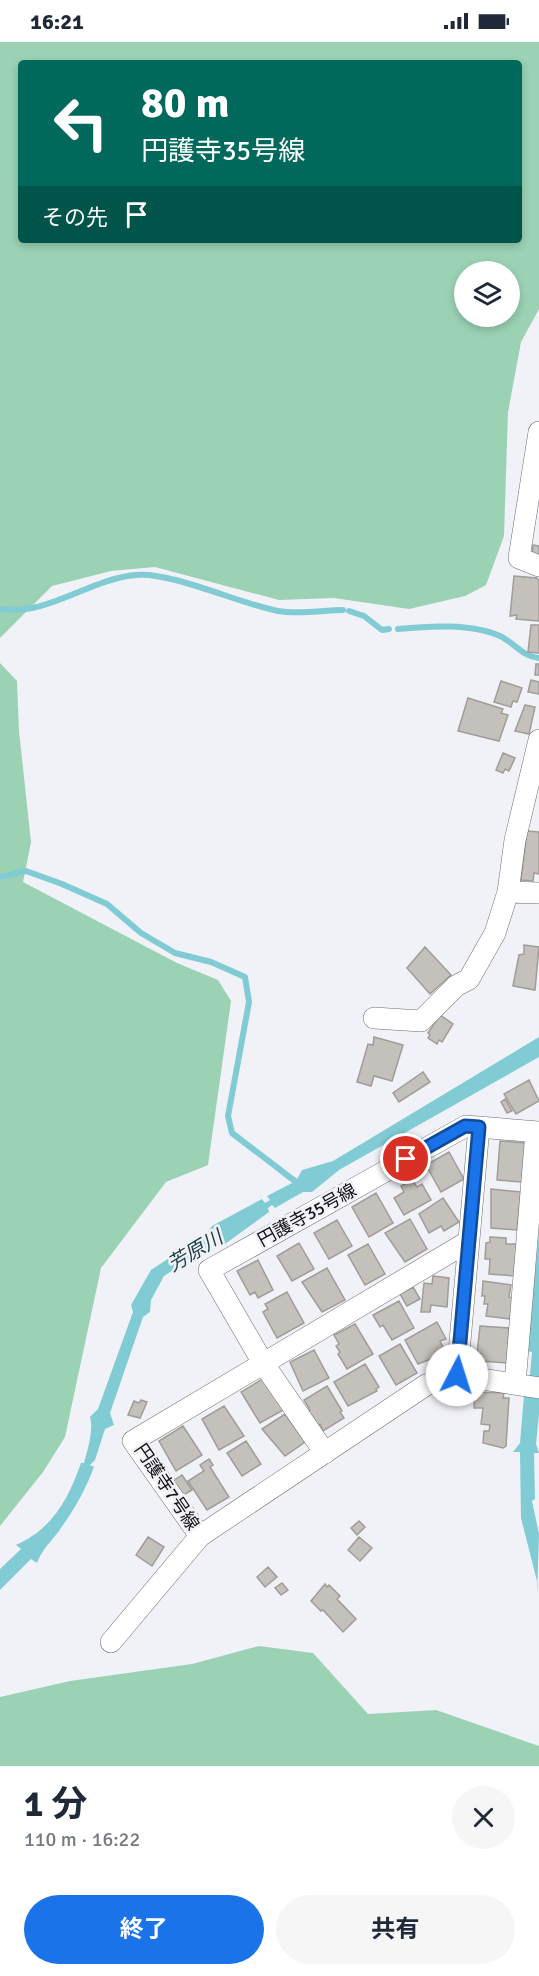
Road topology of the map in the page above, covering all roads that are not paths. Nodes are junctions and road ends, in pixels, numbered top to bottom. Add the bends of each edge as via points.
1 (539, 432) edge
2 (539, 566) edge
3 (539, 740) edge
4 (508, 891) junction
5 (539, 893) edge
6 (374, 1018) dead end
7 (479, 1127) junction
8 (538, 1132) edge
9 (469, 1241) junction
10 (263, 1362) junction
11 (457, 1375) junction
12 (526, 1386) edge
13 (325, 1453) junction
14 (200, 1536) junction
15 (111, 1642) dead end

1 - 2 street via 519,558
3 - 4 street via 515,840
4 - 5 street
4 - 6 street via 495,933 469,979 456,986 421,1021
7 - 8 street, 円護寺35号線
7 - 9 street
7 - 10 street, 円護寺35号線 via 465,1126 209,1270
8 - 12 street
9 - 10 street, 円護寺7号線
9 - 11 street
10 - 13 street
10 - 14 street, 円護寺7号線 via 133,1441
11 - 12 street, 円護寺7号線
11 - 13 street, 円護寺7号線 via 426,1385
13 - 14 street, 円護寺7号線
14 - 15 street

